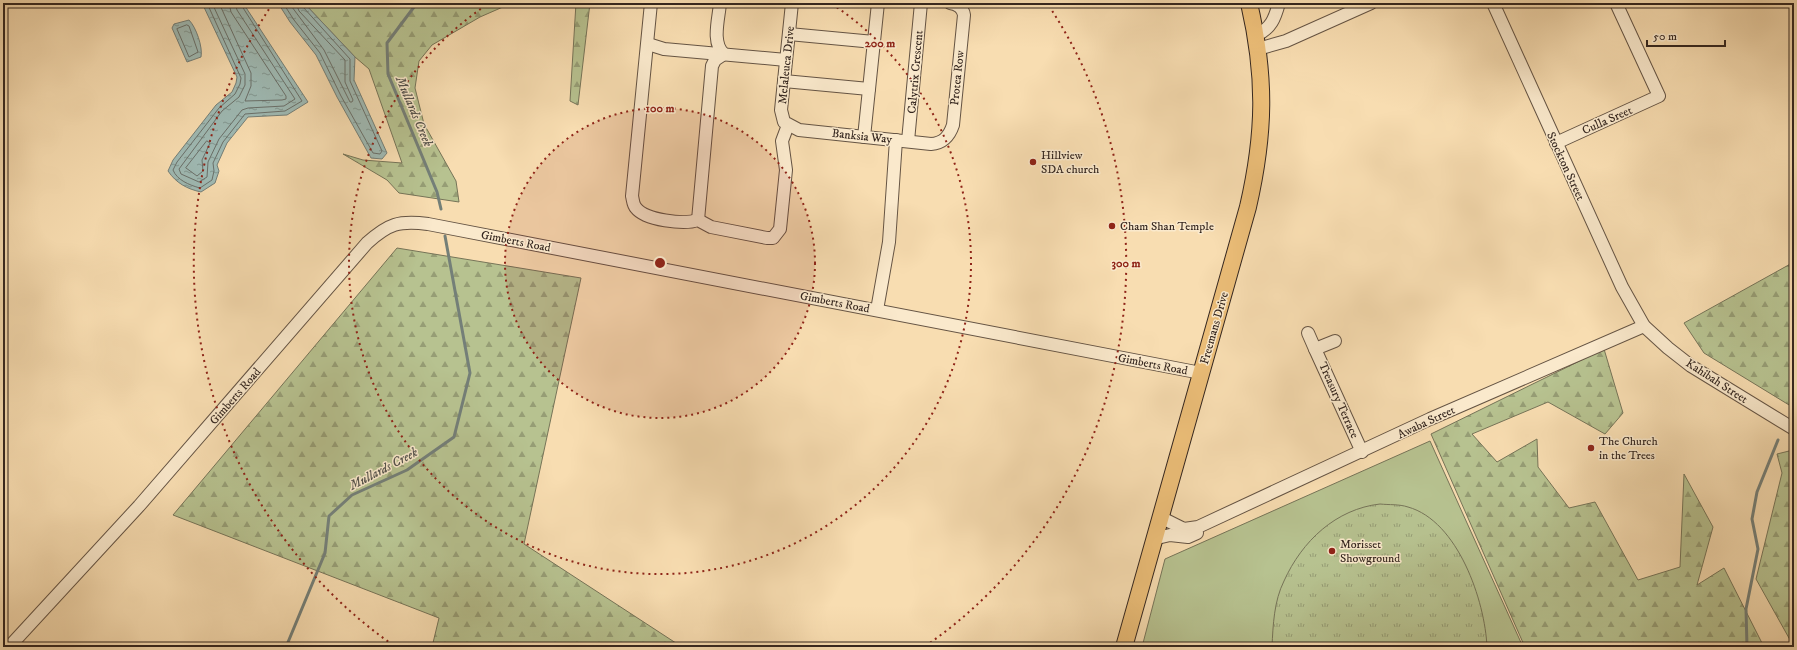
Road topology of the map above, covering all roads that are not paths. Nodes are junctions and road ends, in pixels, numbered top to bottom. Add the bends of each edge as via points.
1 (651, 3) edge
2 (720, 3) edge
3 (792, 3) edge
4 (878, 3) edge
5 (922, 3) edge
6 (1249, 3) edge
7 (1279, 3) edge
8 (1371, 3) edge
9 (1493, 3) edge
10 (1616, 3) edge
11 (954, 4) edge
12 (789, 34) junction
13 (874, 42) junction
14 (1257, 42) junction
15 (648, 44) junction
16 (724, 54) junction
17 (786, 60) junction
18 (784, 81) junction
19 (869, 89) junction
20 (788, 125) junction
21 (864, 137) junction
22 (902, 141) junction
23 (1556, 143) junction
24 (936, 144) joint
25 (698, 220) junction
26 (877, 310) junction
27 (1644, 326) junction
28 (1308, 333) dead end
29 (1335, 341) dead end
30 (1315, 349) junction
31 (1201, 374) junction
32 (1794, 429) edge
33 (1362, 452) junction
34 (1160, 517) junction
35 (1210, 522) junction
36 (1153, 539) junction
37 (9, 647) edge
38 (1124, 647) edge

1 - 15 street
2 - 16 street via 716,40
3 - 12 street, Melaleuca Drive
4 - 13 street
5 - 22 street, Calytrix Crescent
6 - 14 main road, Freemans Drive
7 - 14 street via 1272,22
8 - 14 street via 1286,41
9 - 23 street, Stockton Street
10 - 23 street, Culla Sreet via 1659,96
11 - 24 street, Protea Row via 964,15 953,125 946,138
12 - 13 street
12 - 17 street, Melaleuca Drive
13 - 19 street
14 - 31 main road, Freemans Drive via 1262,121 1255,176
15 - 16 street via 664,49
15 - 25 street via 632,196 635,207 644,215 685,223
16 - 17 street
16 - 25 street via 715,60 712,66
17 - 18 street, Melaleuca Drive
18 - 19 street
18 - 20 street, Melaleuca Drive via 781,110 784,122
19 - 21 street
20 - 21 street, Banksia Way via 799,130
20 - 25 street via 782,141 786,170 778,233 772,238 767,238 711,227
21 - 22 street, Banksia Way
22 - 24 street, Banksia Way
22 - 26 street, Calytrix Crescent
23 - 27 street, Stockton Street via 1622,287
26 - 31 street, Gimberts Road
26 - 37 street, Gimberts Road via 428,224 396,223 381,231 368,243 139,506
27 - 32 street, Kahibah Street via 1691,366
27 - 33 street, Awaba Street via 1430,419
28 - 30 street, Treasury Terrace
29 - 30 street, Treasury Terrace
30 - 33 street, Treasury Terrace
31 - 34 main road, Freemans Drive
33 - 35 street, Awaba Street
34 - 35 street, Awaba Street via 1184,529
34 - 36 main road, Freemans Drive
35 - 36 street, Awaba Street via 1197,534 1170,535
36 - 38 main road, Freemans Drive

